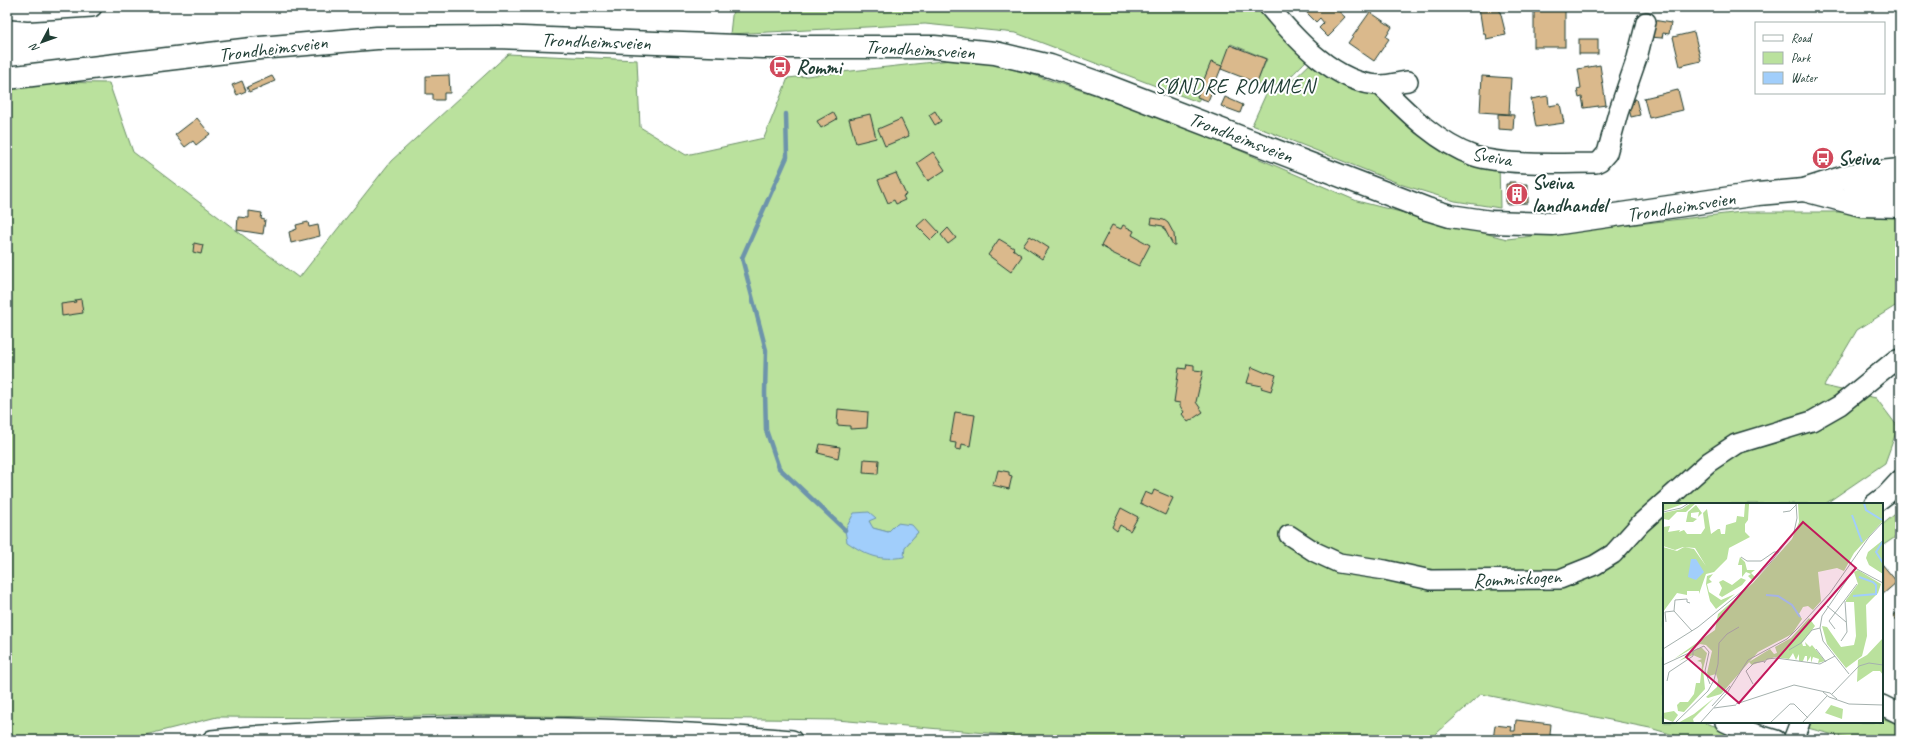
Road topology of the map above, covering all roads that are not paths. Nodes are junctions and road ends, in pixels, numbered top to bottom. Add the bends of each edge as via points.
1 (92, 7) edge
2 (1269, 7) edge
3 (7, 10) edge
4 (1646, 22) dead end
5 (7, 78) edge
6 (1408, 81) dead end
7 (1380, 85) junction
8 (1900, 170) edge
9 (1900, 187) edge
10 (1804, 190) junction
11 (1900, 206) edge
12 (1900, 359) edge
13 (1900, 480) edge
14 (1663, 503) edge
15 (1663, 503) edge
16 (1875, 503) edge
17 (1289, 535) dead end
18 (1883, 706) edge
19 (1900, 714) edge
20 (1727, 723) edge
21 (1800, 723) edge
22 (410, 734) edge
23 (429, 734) edge
24 (212, 740) edge
25 (792, 740) edge
26 (1776, 740) edge
27 (1793, 740) edge

1 - 3 street
2 - 7 street via 1317,57 1356,81
4 - 7 street, Sveiva via 1608,152 1596,162 1529,162 1475,156 1434,133
5 - 10 highway, Trondheimsveien via 260,48 377,38 498,37 763,47 934,47 995,53 1050,66 1427,209 1469,220 1553,224 1758,194
6 - 7 street
8 - 10 highway, Trondheimsveien via 1851,175
9 - 10 highway
10 - 11 highway, Trondheimsveien via 1861,205
12 - 14 street, Rommiskogen via 1894,361 1840,405 1812,421 1736,444 1709,462
13 - 16 street
15 - 17 street, Rommiskogen via 1613,554 1560,580 1431,580 1339,564
18 - 19 street
20 - 26 street
21 - 27 street
22 - 23 street
22 - 24 street via 258,735
23 - 25 street via 627,731

